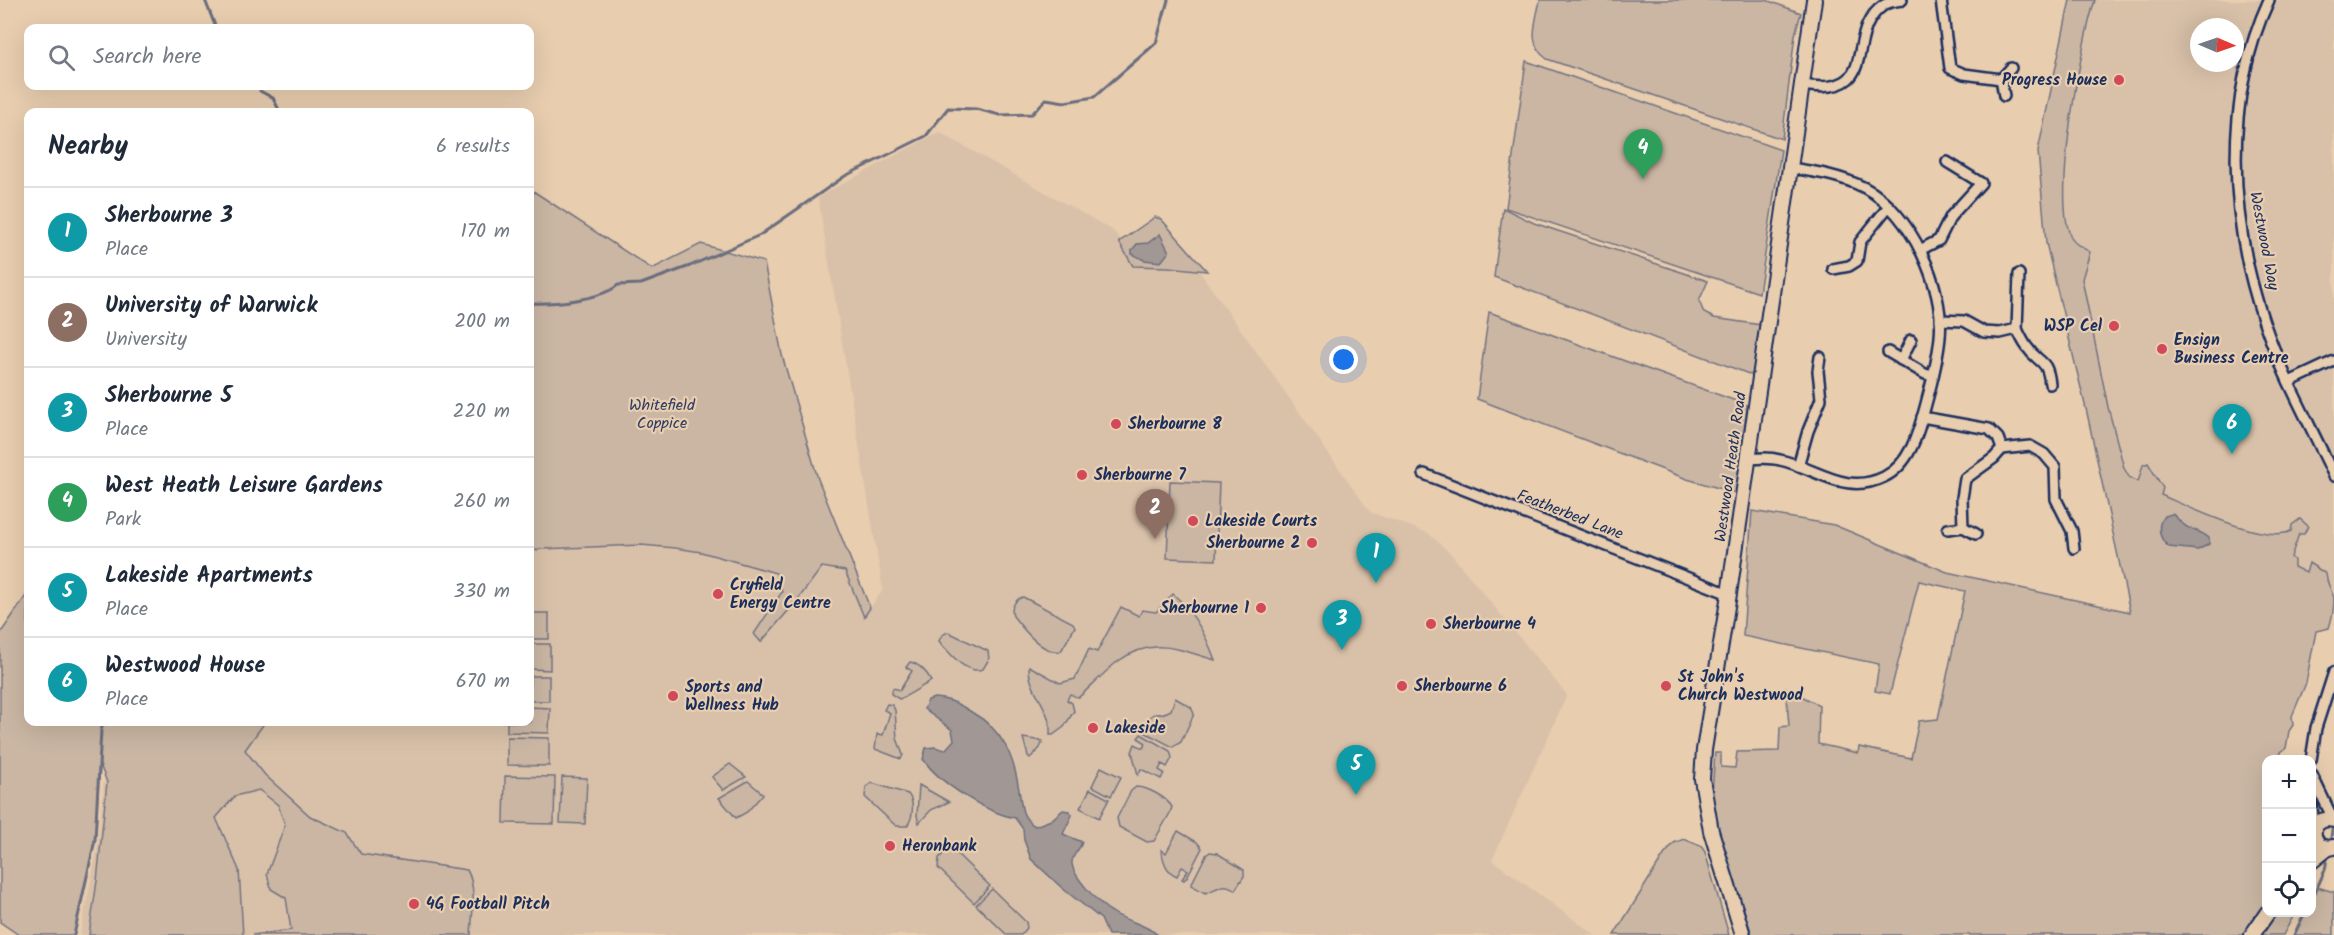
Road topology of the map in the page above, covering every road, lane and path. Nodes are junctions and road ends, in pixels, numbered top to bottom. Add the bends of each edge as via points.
1 (1814, 0) edge
2 (1902, 0) edge
3 (1941, 0) edge
4 (2269, 0) edge
5 (1883, 2) edge
6 (2011, 68) dead end
7 (2001, 79) junction
8 (1802, 85) junction
9 (2004, 96) dead end
10 (1947, 162) dead end
11 (1791, 168) junction
12 (1888, 207) junction
13 (1920, 249) junction
14 (1833, 269) dead end
15 (2019, 274) dead end
16 (1940, 321) junction
17 (2017, 329) junction
18 (1911, 340) dead end
19 (1888, 352) dead end
20 (1820, 357) dead end
21 (1901, 360) junction
22 (2334, 361) edge
23 (1933, 376) junction
24 (2289, 382) junction
25 (2050, 384) dead end
26 (1922, 417) junction
27 (2002, 449) junction
28 (1748, 459) junction
29 (1798, 466) junction
30 (1424, 474) dead end
31 (2334, 476) edge
32 (1963, 527) junction
33 (1948, 529) dead end
34 (1976, 534) dead end
35 (2074, 548) dead end
36 (1729, 594) junction
37 (2334, 672) edge
38 (2312, 755) edge
39 (2316, 783) edge
40 (2334, 819) edge
41 (2316, 830) edge
42 (2316, 840) edge
43 (2331, 847) edge
44 (2316, 858) edge
45 (2265, 917) edge
46 (1743, 935) edge
47 (2252, 935) edge

1 - 8 street, Westwood Heath Road
2 - 5 street
3 - 7 street via 1950,68
4 - 24 street, Westwood Way via 2242,84 2237,191 2248,262 2263,320
5 - 8 street via 1870,20 1848,80 1839,86
6 - 7 street
7 - 9 street
8 - 11 street, Westwood Heath Road
10 - 13 street via 1981,183 1952,216 1939,240
11 - 12 street via 1840,178 1867,189
11 - 28 street, Westwood Heath Road
12 - 13 street
12 - 14 street via 1860,242 1857,261
13 - 16 street via 1937,293
15 - 17 street
16 - 17 street via 1964,321 1992,333
16 - 23 street
17 - 25 street via 2028,349 2044,362
18 - 21 street
19 - 21 street
20 - 29 street via 1821,399
21 - 23 street
22 - 24 street
23 - 26 street
24 - 31 street, Westwood Way
26 - 27 street via 1989,429
26 - 29 street via 1910,451 1898,468 1884,477 1865,484 1833,481
27 - 32 street via 1965,479
27 - 35 street via 2030,446 2055,467 2056,499 2072,531
28 - 29 street via 1767,458
28 - 36 street, Westwood Heath Road
30 - 36 street, Featherbed Lane via 1704,588
32 - 33 street
32 - 34 street
36 - 46 street, Westwood Heath Road via 1702,778 1711,831
37 - 38 street
39 - 40 street
40 - 41 street via 2321,820
42 - 43 street via 2320,846
43 - 44 street
45 - 47 street

